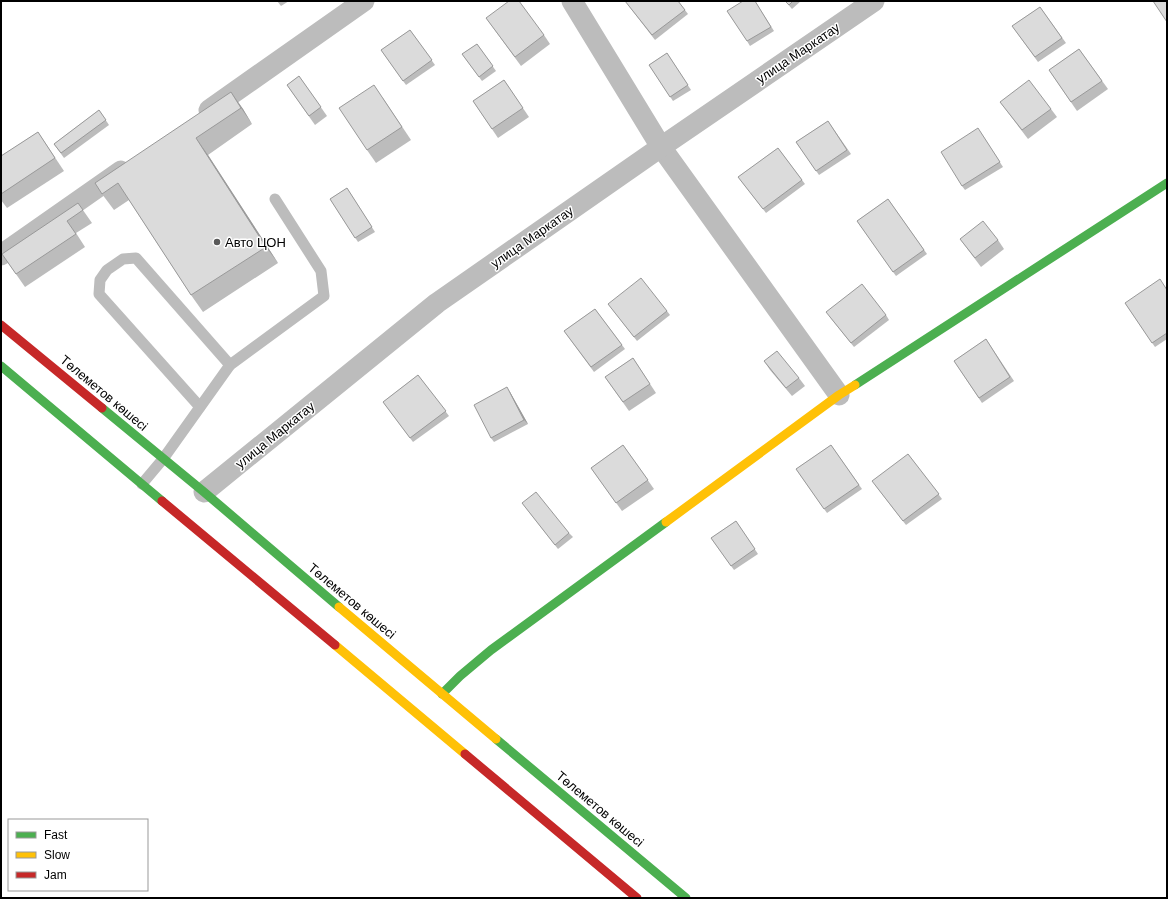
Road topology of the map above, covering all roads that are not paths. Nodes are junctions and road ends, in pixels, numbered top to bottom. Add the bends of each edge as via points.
1 (364, 1) edge
2 (572, 1) edge
3 (874, 1) edge
4 (195, 119) edge
5 (661, 146) junction
6 (137, 160) edge
7 (1167, 183) edge
8 (275, 199) dead end
9 (1, 255) edge
10 (1, 324) edge
11 (230, 365) junction
12 (1, 366) edge
13 (838, 395) junction
14 (200, 407) junction
15 (163, 459) junction
16 (142, 484) junction
17 (204, 492) junction
18 (442, 694) junction
19 (637, 898) edge
20 (686, 898) edge

1 - 4 street
2 - 5 street
3 - 5 street, улица Маркатау
5 - 13 street
5 - 17 street, улица Маркатау via 436,304
6 - 9 street
7 - 13 main road
8 - 11 lane via 320,271 324,296
10 - 15 main road, Төлеметов көшесі
11 - 14 lane
11 - 14 lane via 136,258 123,259 107,270 100,280 99,294
12 - 16 main road
13 - 18 main road via 491,650
14 - 15 lane
15 - 16 lane
15 - 17 main road, Төлеметов көшесі
16 - 19 main road
17 - 18 main road, Төлеметов көшесі
18 - 20 main road, Төлеметов көшесі

